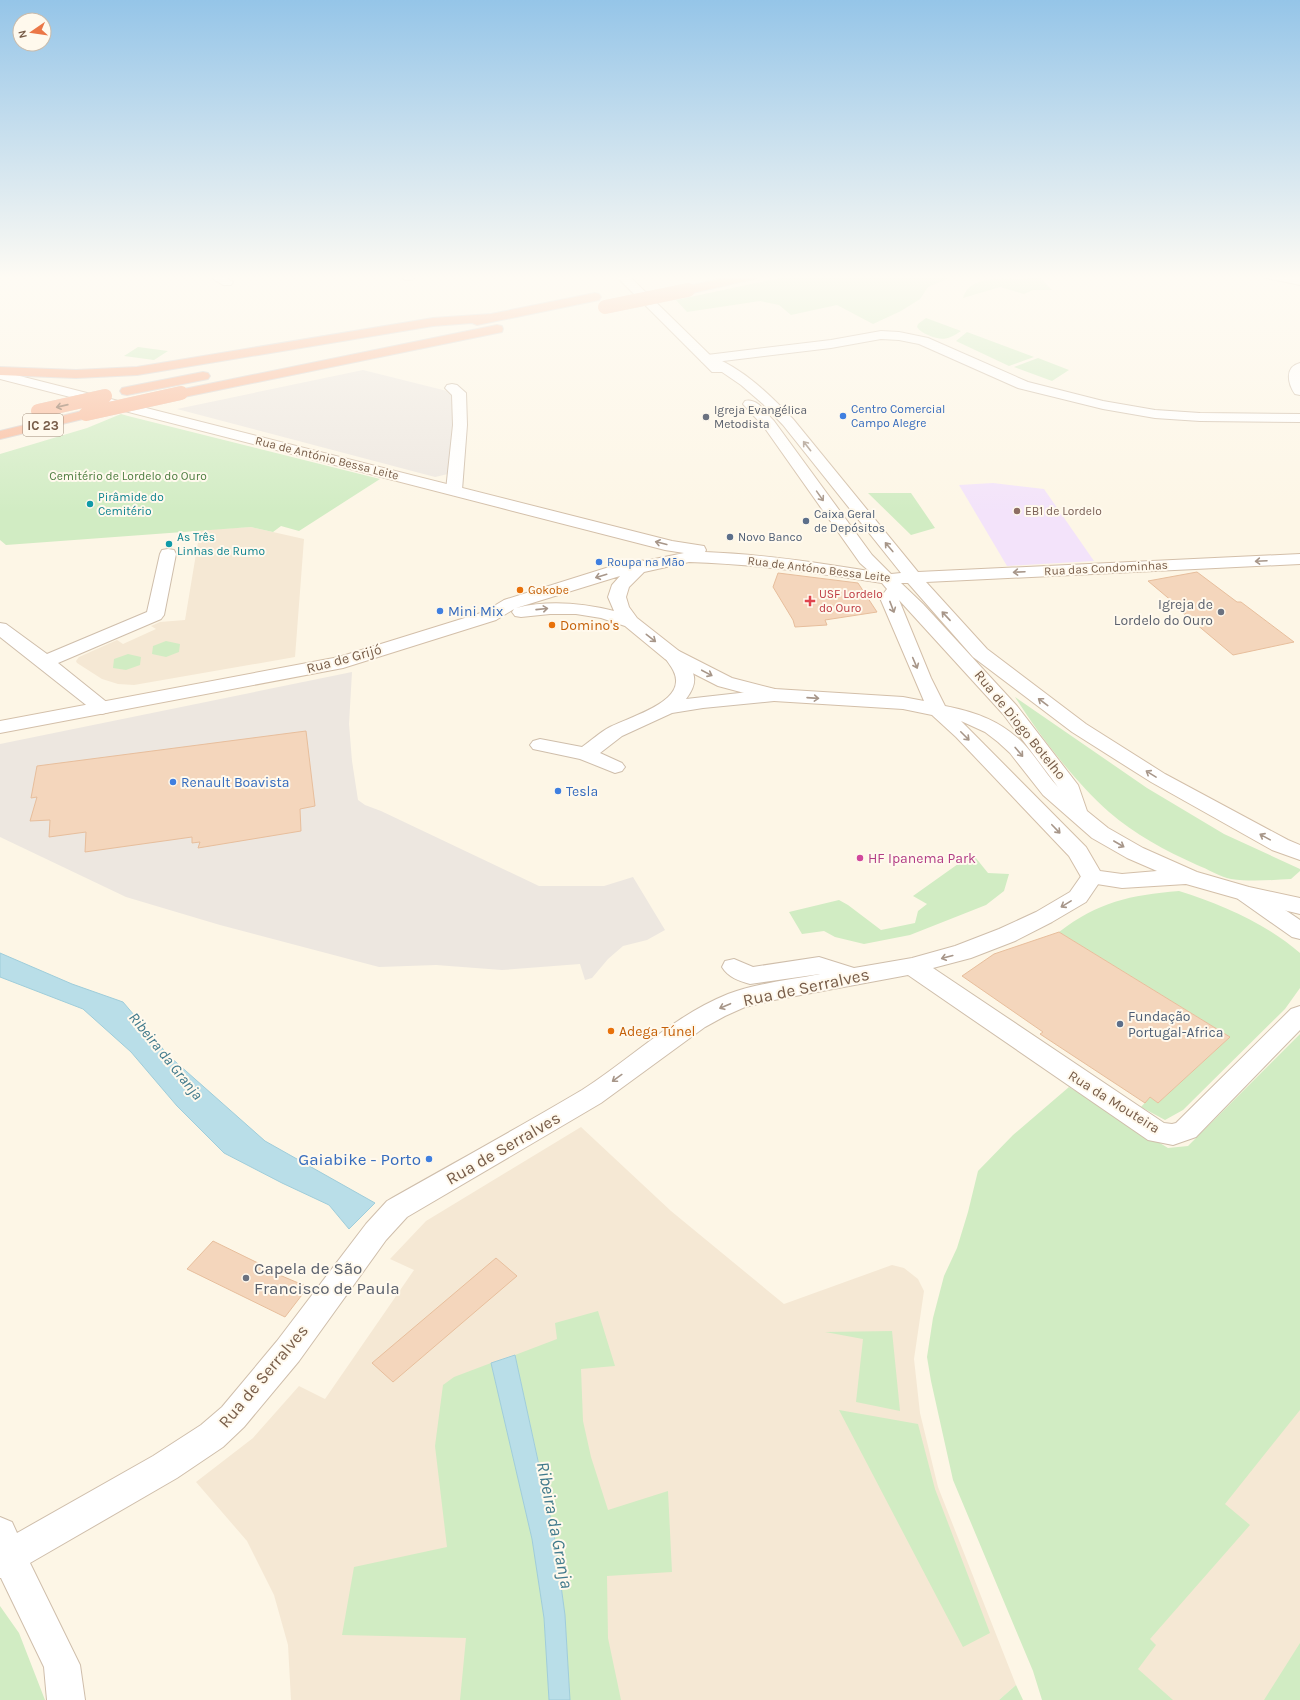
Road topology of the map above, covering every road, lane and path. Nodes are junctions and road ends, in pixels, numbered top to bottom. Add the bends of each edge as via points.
1 (242, 354) edge
2 (308, 354) edge
3 (372, 354) edge
4 (703, 354) edge
5 (739, 354) edge
6 (953, 354) edge
7 (707, 358) junction
8 (254, 365) dead end
9 (1300, 367) edge
10 (0, 371) edge
11 (218, 372) dead end
12 (0, 375) edge
13 (0, 380) edge
14 (29, 382) junction
15 (452, 388) dead end
16 (1300, 391) edge
17 (23, 415) dead end
18 (1300, 418) edge
19 (0, 435) edge
20 (454, 490) junction
21 (625, 534) junction
22 (848, 552) junction
23 (168, 554) dead end
24 (726, 558) junction
25 (1300, 559) edge
26 (815, 567) junction
27 (638, 568) junction
28 (898, 581) junction
29 (490, 616) junction
30 (630, 622) junction
31 (0, 628) edge
32 (672, 655) junction
33 (45, 662) junction
34 (774, 695) junction
35 (102, 708) junction
36 (667, 708) junction
37 (937, 709) junction
38 (0, 727) edge
39 (540, 745) dead end
40 (586, 754) junction
41 (615, 767) dead end
42 (1077, 813) junction
43 (1100, 833) junction
44 (1078, 852) junction
45 (1300, 853) edge
46 (1092, 877) junction
47 (1189, 877) junction
48 (1300, 890) edge
49 (1246, 894) junction
50 (1300, 906) edge
51 (1300, 931) edge
52 (912, 966) junction
53 (734, 967) dead end
54 (852, 976) junction
55 (1300, 1015) edge
56 (3, 1550) edge
57 (66, 1700) edge

1 - 10 highway via 137,371 76,374
2 - 8 highway, IC 23
3 - 19 highway, IC 23, bridge via 181,393
4 - 7 main road
5 - 7 main road
6 - 18 main road via 1023,385 1103,406 1155,414 1200,417
7 -> 22 main road via 769,424
28 -> 7 main road via 897,556 788,422 746,382
9 - 16 main road via 1294,374 1294,379
11 -> 17 highway, IC 23, bridge
12 - 14 main road, Rua de António Bessa Leite
13 - 14 main road, Rua de António Bessa Leite
14 - 20 main road, Rua de António Bessa Leite
15 - 20 main road via 459,393 460,425
20 - 21 main road, Rua de António Bessa Leite
24 -> 21 main road, Rua de Antóno Bessa Leite
21 - 27 main road via 641,547 643,556
22 - 26 main road
22 - 28 main road via 866,559
23 - 33 main road via 155,615
24 - 26 main road, Rua de Antóno Bessa Leite
24 - 27 main road, Rua de Antóno Bessa Leite via 689,557
25 -> 28 main road, Rua das Condominhas
26 - 28 main road, Rua de Antóno Bessa Leite
27 -> 29 main road, Rua de Grijó via 612,572 510,604
27 - 30 main road via 621,585 617,597
28 -> 37 main road via 889,598
28 - 42 main road, Rua de Diogo Botelho via 1010,710 1068,785
45 -> 28 main road, Rua de Diogo Botelho via 1280,845 1158,778 1079,728 980,653
29 -> 30 main road via 561,607 606,613
29 - 35 main road, Rua de Grijó via 343,662
30 -> 32 main road
31 - 33 main road
32 -> 34 main road via 725,682
32 - 36 main road via 684,670 686,677 684,691
33 - 35 main road
34 - 36 main road
34 -> 37 main road via 903,704
35 - 38 main road, Rua de Grijó
36 - 40 main road via 615,732
37 -> 42 main road via 967,716 992,728 1017,749 1050,791
37 -> 44 main road
39 - 40 main road
40 - 41 main road
42 - 43 main road
43 - 44 main road
43 -> 47 main road via 1135,853
44 - 46 main road
46 - 47 main road via 1122,881
46 -> 52 main road, Rua de Serralves via 1078,897 1044,917 963,952
47 - 49 main road
48 - 49 main road
49 - 50 main road
49 - 51 main road
52 - 54 main road, Rua de Serralves
52 - 55 main road, Rua da Mouteira via 1158,1133 1173,1135 1186,1130
53 - 54 main road via 750,976 819,965
54 -> 56 main road, Rua de Serralves via 774,991 738,1000 716,1010 696,1021 592,1096 397,1209 376,1232 288,1350 233,1417 212,1436 165,1466
56 - 57 main road via 62,1665

